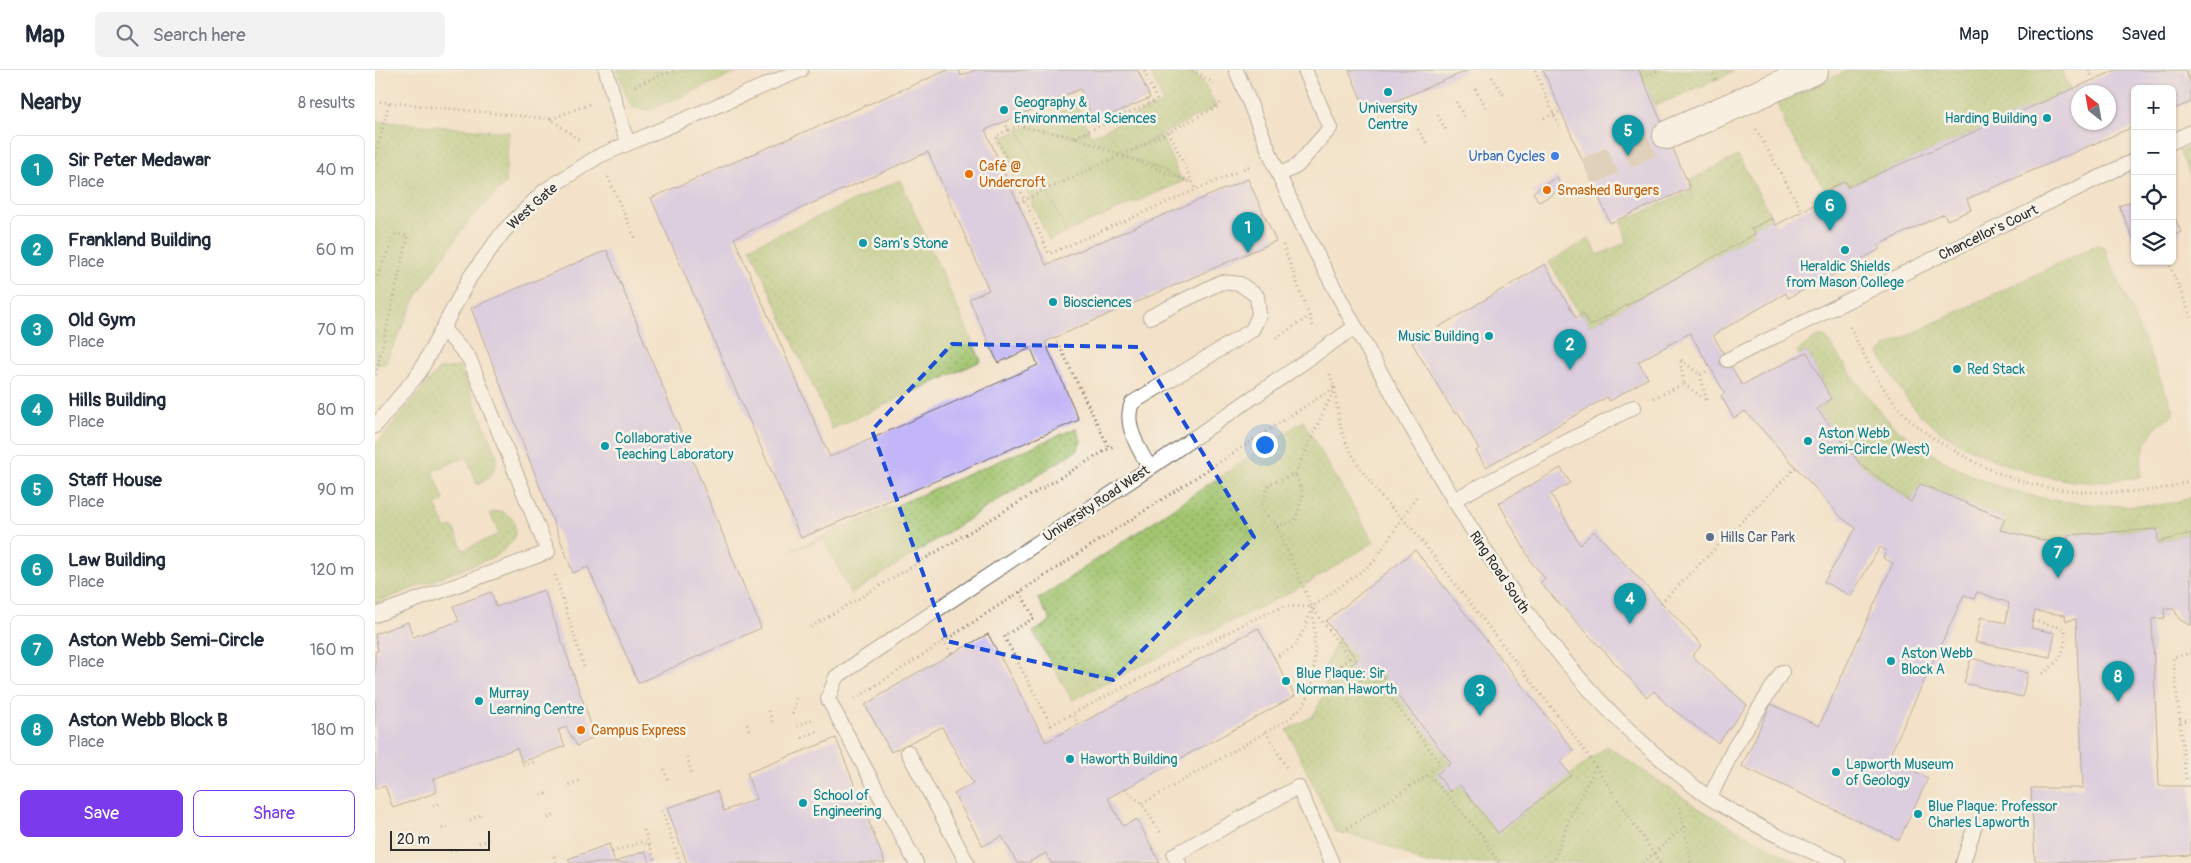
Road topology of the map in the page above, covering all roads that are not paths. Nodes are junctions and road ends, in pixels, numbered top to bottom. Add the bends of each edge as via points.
1 (605, 70) edge
2 (801, 70) edge
3 (1236, 70) edge
4 (1305, 70) edge
5 (1814, 70) edge
6 (2191, 132) edge
7 (1667, 135) tunnel mouth
8 (2176, 140) edge
9 (629, 143) junction
10 (2131, 162) edge
11 (1279, 175) junction
12 (1150, 316) dead end
13 (1355, 327) junction
14 (444, 330) junction
15 (1727, 360) dead end
16 (1634, 407) dead end
17 (375, 426) edge
18 (1150, 468) junction
19 (1453, 500) junction
20 (375, 615) edge
21 (1782, 672) dead end
22 (908, 752) dead end
23 (1709, 797) junction
24 (1975, 825) dead end
25 (1176, 859) edge
26 (916, 863) edge
27 (967, 863) edge
28 (1332, 863) edge
29 (1838, 863) edge
30 (1963, 863) edge

1 - 9 lane
2 - 9 lane, West Gate
3 - 11 lane, Ring Road South
4 - 11 lane via 1330,128 1297,166
5 - 7 street
6 - 8 lane
9 - 14 lane, West Gate via 599,156 544,191 503,232 470,277
10 - 15 lane, Chancellor's Court
11 - 13 lane, Ring Road South
12 - 18 lane via 1221,282 1240,284 1257,296 1259,315 1252,330 1132,403 1128,412 1133,433
13 - 18 lane, University Road West
13 - 19 lane, Ring Road South
14 - 17 lane, West Gate via 419,373
14 - 20 lane via 469,358 548,552
16 - 19 lane
18 - 26 lane, University Road West via 835,677 828,699
19 - 23 lane, Ring Road South via 1515,598 1561,657 1621,724
21 - 23 lane via 1734,748
22 - 27 lane
23 - 29 lane, Ring Road South via 1766,830
24 - 30 lane
25 - 28 lane via 1298,787

